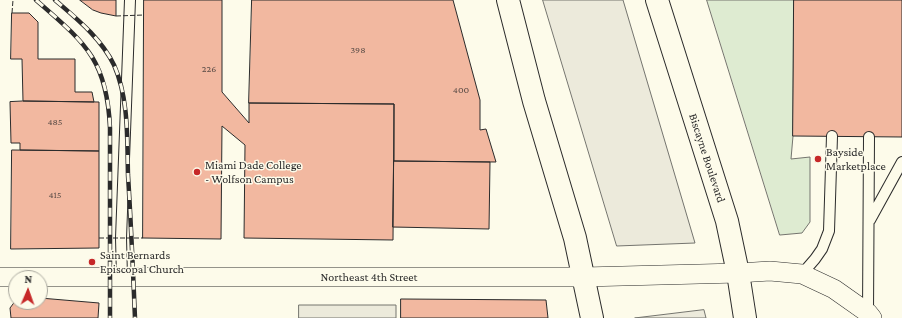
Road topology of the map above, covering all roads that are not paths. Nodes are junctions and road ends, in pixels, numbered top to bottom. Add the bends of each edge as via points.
1 (130, 0) edge
2 (508, 0) edge
3 (657, 0) edge
4 (832, 136) dead end
5 (869, 137) dead end
6 (902, 162) edge
7 (869, 222) junction
8 (738, 273) junction
9 (802, 274) junction
10 (0, 277) edge
11 (122, 277) junction
12 (584, 277) junction
13 (870, 315) edge
14 (592, 318) edge
15 (745, 318) edge

1 - 11 lane via 121,238
2 - 12 main road
3 - 8 main road, Biscayne Boulevard via 727,221
4 - 9 lane via 829,231 822,249
5 - 7 lane
6 - 7 lane
7 - 13 lane
8 - 9 street, Northeast 4th Street via 770,271
8 - 12 street, Northeast 4th Street
8 - 15 main road, Biscayne Boulevard
9 - 13 street, Northeast 4th Street via 834,289
10 - 11 street, Northeast 4th Street
11 - 12 street, Northeast 4th Street
12 - 14 main road

